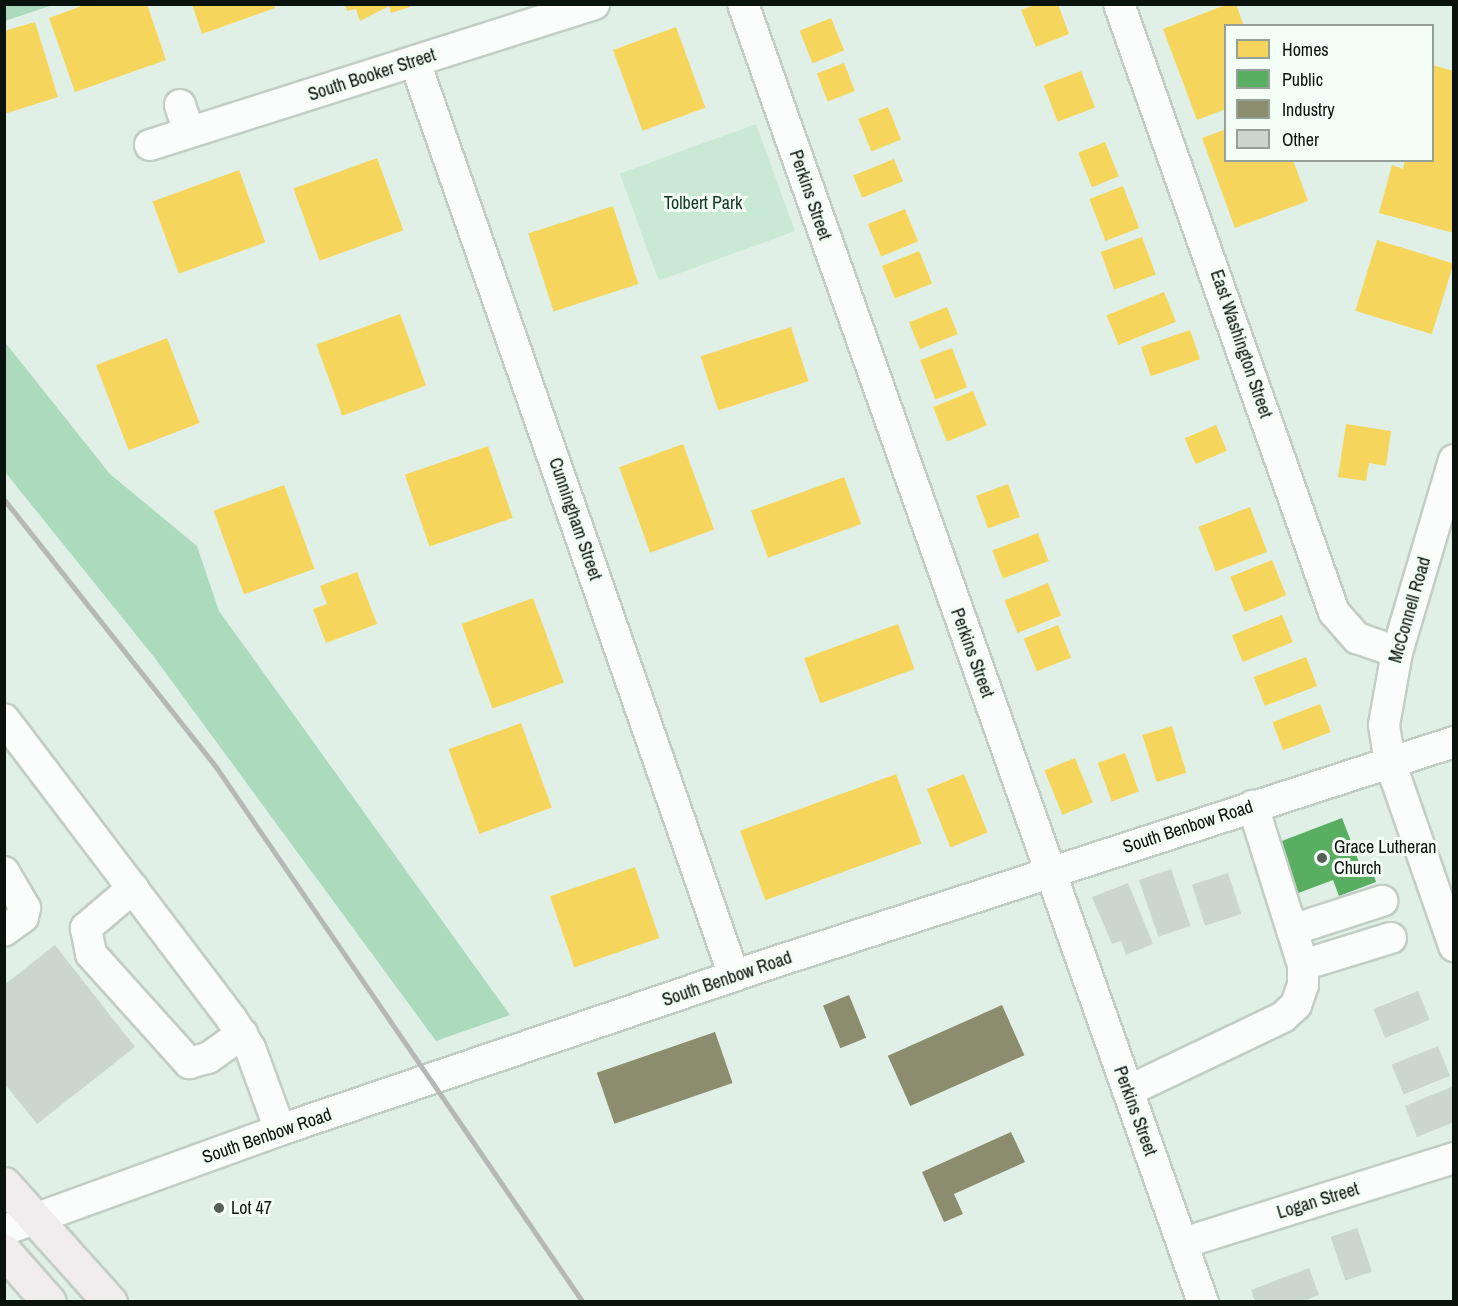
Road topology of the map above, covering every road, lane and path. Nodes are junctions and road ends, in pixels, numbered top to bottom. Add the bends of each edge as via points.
1 (594, 4) edge
2 (743, 4) edge
3 (1119, 4) edge
4 (415, 62) junction
5 (180, 105) dead end
6 (189, 133) junction
7 (150, 145) dead end
8 (1454, 460) edge
9 (1397, 651) junction
10 (4, 720) edge
11 (1454, 742) edge
12 (1390, 762) junction
13 (1252, 806) junction
14 (1051, 871) junction
15 (4, 872) edge
16 (133, 888) junction
17 (1382, 902) dead end
18 (1292, 930) junction
19 (4, 931) edge
20 (1391, 938) dead end
21 (1454, 946) edge
22 (1303, 965) junction
23 (734, 976) junction
24 (242, 1034) junction
25 (1128, 1091) junction
26 (279, 1130) junction
27 (1454, 1158) edge
28 (4, 1184) edge
29 (35, 1219) junction
30 (4, 1230) edge
31 (1183, 1243) junction
32 (4, 1251) edge
33 (49, 1302) edge
34 (110, 1302) edge
35 (1203, 1302) edge

1 - 4 street, South Booker Street
2 - 14 street, Perkins Street
3 - 9 street, East Washington Street via 1334,612 1357,638
4 - 6 street, South Booker Street
4 - 23 street, Cunningham Street
5 - 6 street
6 - 7 street, South Booker Street
8 - 9 street, McConnell Road
9 - 12 street, McConnell Road via 1384,725
10 - 16 street
11 - 12 street, South Benbow Road
12 - 13 street, South Benbow Road
12 - 21 street
13 - 14 street, South Benbow Road
13 - 18 street
14 - 23 street, South Benbow Road
14 - 25 street, Perkins Street
15 - 19 street via 25,908 23,917
16 - 24 street
16 - 24 street via 86,928 91,954 189,1063 208,1058
17 - 18 street
18 - 22 street
20 - 22 street
22 - 25 street via 1303,985 1296,1005 1283,1017
23 - 26 street, South Benbow Road
24 - 26 street
25 - 31 street, Perkins Street
26 - 29 street, South Benbow Road
27 - 31 street, Logan Street
28 - 29 main road
29 - 30 street, South Benbow Road
29 - 34 main road
31 - 35 street, Perkins Street
32 - 33 main road

